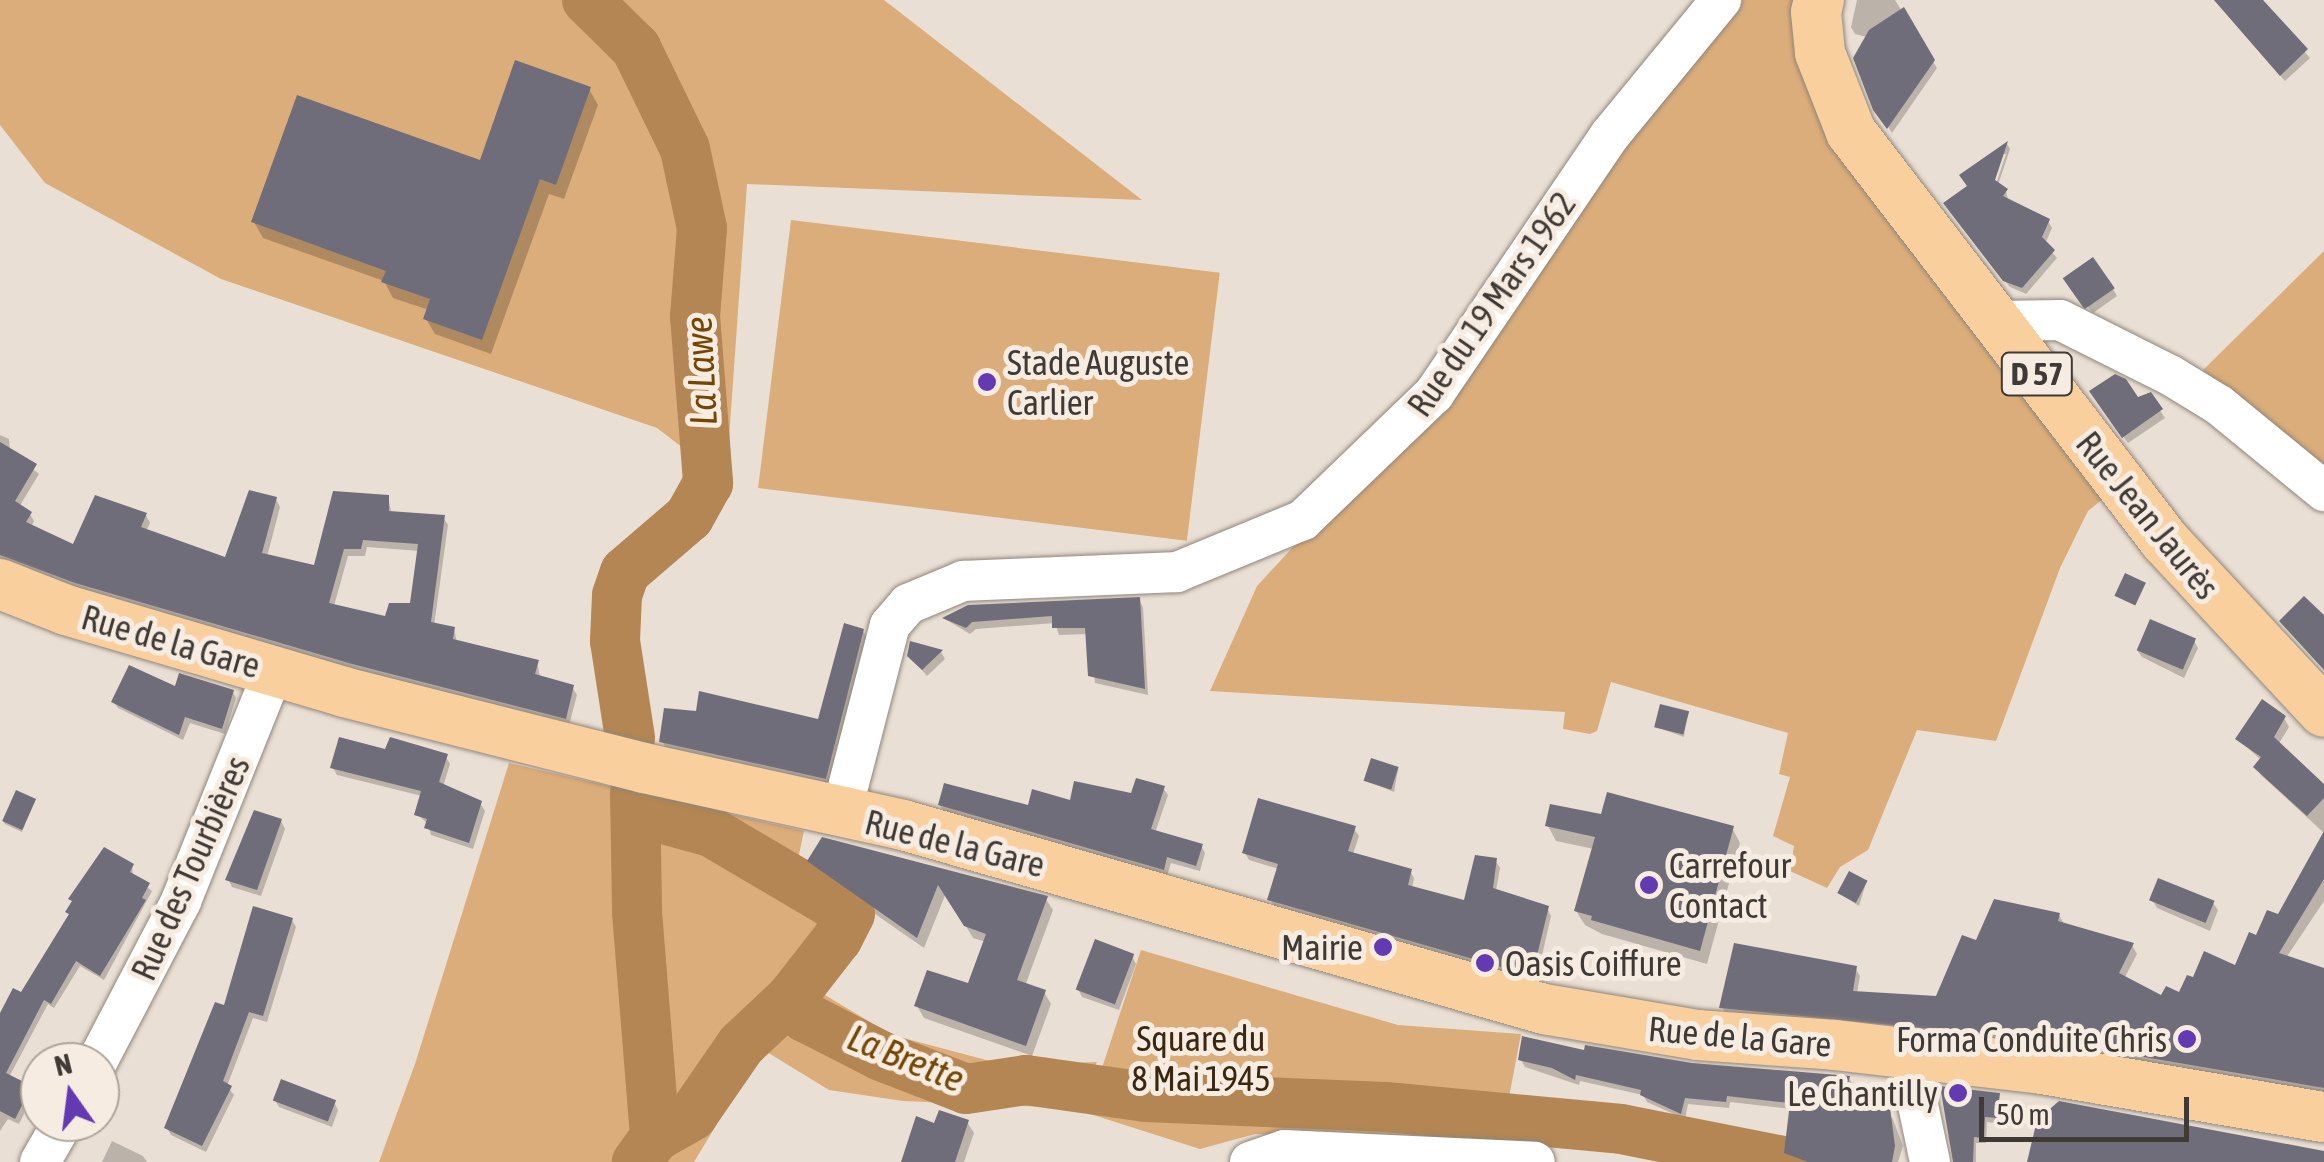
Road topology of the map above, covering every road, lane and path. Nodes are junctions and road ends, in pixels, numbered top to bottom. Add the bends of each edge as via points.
1 (1721, 0) edge
2 (1819, 0) edge
3 (1997, 322) junction
4 (2324, 491) edge
5 (0, 584) edge
6 (274, 670) junction
7 (2324, 712) edge
8 (842, 814) junction
9 (107, 1042) edge
10 (1919, 1054) junction
11 (2324, 1117) edge
12 (1250, 1162) edge
13 (1535, 1162) edge
14 (1930, 1162) edge

1 - 8 street, Rue du 19 Mars 1962 via 1610,135 1434,394 1302,520 1177,572 963,581 908,604 890,625
2 - 3 main road, Rue Jean Jaurès / D 57 via 1820,53 1851,132
3 - 4 street via 2060,320 2170,375 2220,405
3 - 7 main road, Rue Jean Jaurès / D 57 via 2165,541
5 - 6 main road, Rue de la Gare via 66,610
6 - 8 main road, Rue de la Gare via 544,744
6 - 9 street, Rue des Tourbières via 181,901
8 - 10 main road, Rue de la Gare via 903,825 1583,1018
10 - 11 main road, Rue de la Gare via 2042,1068
10 - 14 street via 1916,1089
12 - 13 street via 1284,1150

